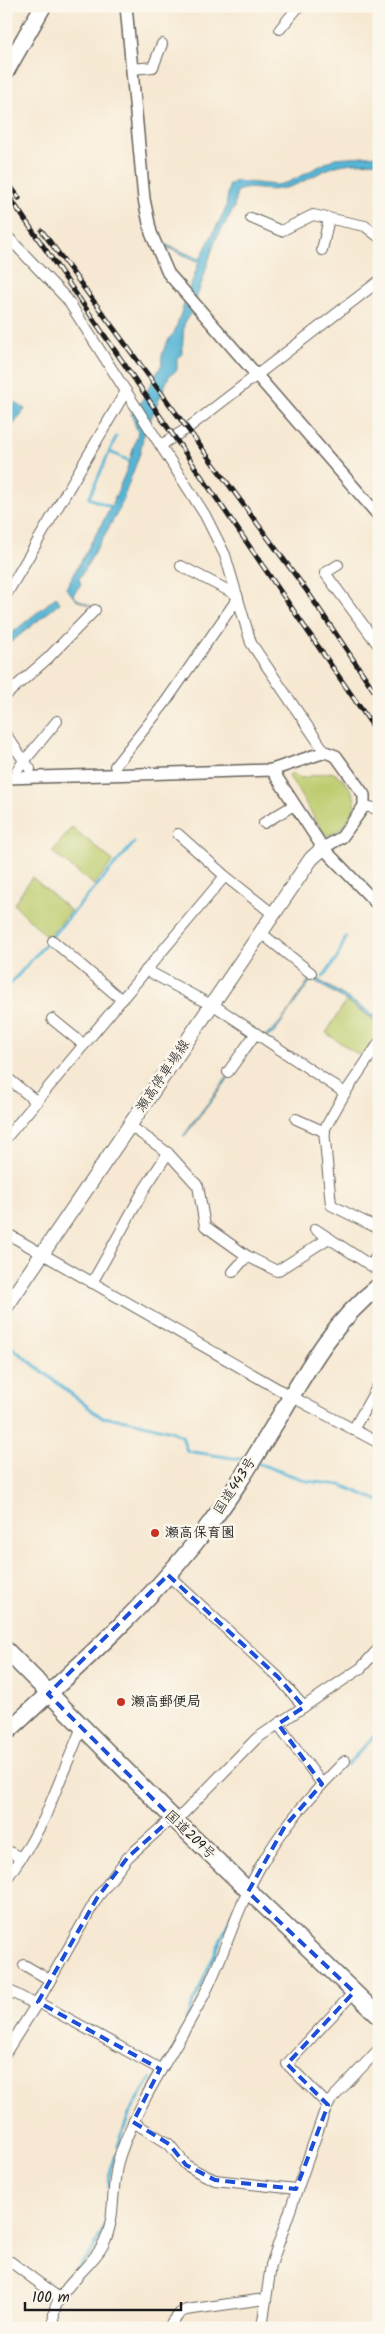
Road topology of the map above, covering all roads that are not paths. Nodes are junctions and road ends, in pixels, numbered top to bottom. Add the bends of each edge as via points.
1 (43, 6) edge
2 (126, 6) edge
3 (299, 6) edge
4 (280, 29) dead end
5 (162, 44) dead end
6 (132, 69) junction
7 (6, 71) edge
8 (251, 218) dead end
9 (329, 218) junction
10 (6, 235) edge
11 (379, 237) edge
12 (322, 250) dead end
13 (379, 281) edge
14 (256, 375) junction
15 (126, 390) junction
16 (161, 445) junction
17 (379, 516) edge
18 (338, 565) dead end
19 (181, 566) dead end
20 (6, 595) edge
21 (238, 597) junction
22 (95, 610) dead end
23 (379, 646) edge
24 (6, 695) edge
25 (57, 721) dead end
26 (6, 735) edge
27 (325, 752) junction
28 (115, 766) dead end
29 (272, 770) junction
30 (6, 778) edge
31 (294, 804) junction
32 (364, 806) junction
33 (379, 809) edge
34 (264, 823) dead end
35 (178, 834) dead end
36 (324, 848) junction
37 (225, 876) junction
38 (379, 906) edge
39 (274, 914) junction
40 (261, 933) junction
41 (53, 941) dead end
42 (146, 970) junction
43 (311, 973) dead end
44 (122, 1000) junction
45 (212, 1005) junction
46 (52, 1019) dead end
47 (256, 1034) junction
48 (379, 1043) edge
49 (84, 1046) junction
50 (228, 1072) dead end
51 (6, 1077) edge
52 (345, 1093) junction
53 (36, 1102) junction
54 (296, 1119) dead end
55 (130, 1125) junction
56 (324, 1132) junction
57 (6, 1138) edge
58 (168, 1153) junction
59 (315, 1229) dead end
60 (379, 1230) edge
61 (6, 1233) edge
62 (329, 1238) junction
63 (379, 1250) edge
64 (42, 1254) junction
65 (247, 1256) junction
66 (375, 1268) edge
67 (233, 1272) dead end
68 (92, 1283) junction
69 (379, 1286) edge
70 (6, 1307) edge
71 (379, 1384) edge
72 (291, 1396) junction
73 (353, 1430) junction
74 (379, 1443) edge
75 (168, 1575) junction
76 (379, 1648) edge
77 (6, 1650) edge
78 (48, 1694) junction
79 (304, 1707) junction
80 (278, 1724) junction
81 (82, 1727) junction
82 (6, 1733) edge
83 (345, 1760) dead end
84 (322, 1784) junction
85 (174, 1820) junction
86 (6, 1850) edge
87 (21, 1858) junction
88 (6, 1880) edge
89 (248, 1892) junction
90 (24, 1965) dead end
91 (50, 1980) junction
92 (6, 1989) edge
93 (354, 1992) junction
94 (37, 2004) junction
95 (379, 2016) edge
96 (379, 2049) edge
97 (6, 2052) edge
98 (160, 2070) junction
99 (328, 2105) junction
100 (133, 2122) junction
101 (296, 2189) junction
102 (11, 2262) dead end
103 (59, 2298) junction
104 (265, 2299) junction
105 (56, 2328) edge
106 (168, 2328) edge
107 (262, 2328) edge

1 - 7 highway
2 - 6 street
3 - 4 street
5 - 6 street via 153,67
6 - 14 street via 150,233 168,273
8 - 9 street via 282,231 313,215
9 - 11 street via 365,226
9 - 12 street
10 - 15 street via 67,299
13 - 14 street
14 - 16 street
14 - 17 street
15 - 16 street
15 - 20 street
16 - 21 street via 206,515 225,555
18 - 23 street via 326,573
19 - 21 street
21 - 27 street via 252,643
21 - 28 street via 164,704
22 - 24 street via 48,660
25 - 26 street via 24,767
27 - 29 street
27 - 32 street via 336,756 364,795
29 - 30 street
29 - 31 street
31 - 34 street
31 - 36 street
32 - 33 street
32 - 36 street via 342,837
35 - 37 street
36 - 38 street
36 - 39 main road, 瀬高停車場線 via 311,859
37 - 39 street
37 - 42 street
39 - 40 main road, 瀬高停車場線
40 - 43 street
40 - 45 main road, 瀬高停車場線
41 - 44 street
42 - 44 street
42 - 45 street
44 - 49 street
45 - 47 street
45 - 55 main road, 瀬高停車場線
46 - 49 street
47 - 50 street
47 - 52 street
48 - 52 street
49 - 53 street
51 - 53 street
52 - 56 street
53 - 57 street
54 - 56 street
55 - 58 street
55 - 64 main road, 瀬高停車場線
56 - 60 street via 331,1205
58 - 65 street via 198,1186 205,1226
58 - 68 street
59 - 62 street
61 - 64 street
62 - 65 street via 277,1271
62 - 66 street
63 - 66 street
64 - 68 street
64 - 70 main road, 瀬高停車場線
65 - 67 street
68 - 72 street
69 - 72 highway, 国道443号 via 357,1303 334,1330
71 - 73 street
72 - 73 street
72 - 75 highway, 国道443号 via 202,1534
73 - 74 street
75 - 78 highway, 国道443号
75 - 79 street via 278,1677
76 - 79 street via 361,1668
77 - 78 highway, 国道209号
78 - 81 highway, 国道209号
78 - 82 highway, 国道443号
79 - 80 street
80 - 84 street
80 - 85 street via 256,1739
81 - 85 highway, 国道209号
81 - 87 street via 44,1819
83 - 84 street
84 - 89 street via 286,1826
85 - 89 highway, 国道209号
85 - 91 street via 128,1857 97,1898
86 - 87 street
87 - 88 street
89 - 93 highway, 国道209号
89 - 98 street via 206,1991
90 - 91 street
91 - 94 street
92 - 94 street
93 - 95 highway, 国道209号
93 - 99 street via 287,2064
94 - 97 street
94 - 98 street
96 - 99 street
98 - 100 street
99 - 101 street
100 - 101 street via 169,2144 186,2165 215,2180
100 - 103 street via 115,2171 112,2221 105,2241 98,2254
101 - 104 street via 271,2265
102 - 103 street
103 - 105 street via 52,2320
104 - 106 street via 186,2310
104 - 107 street

